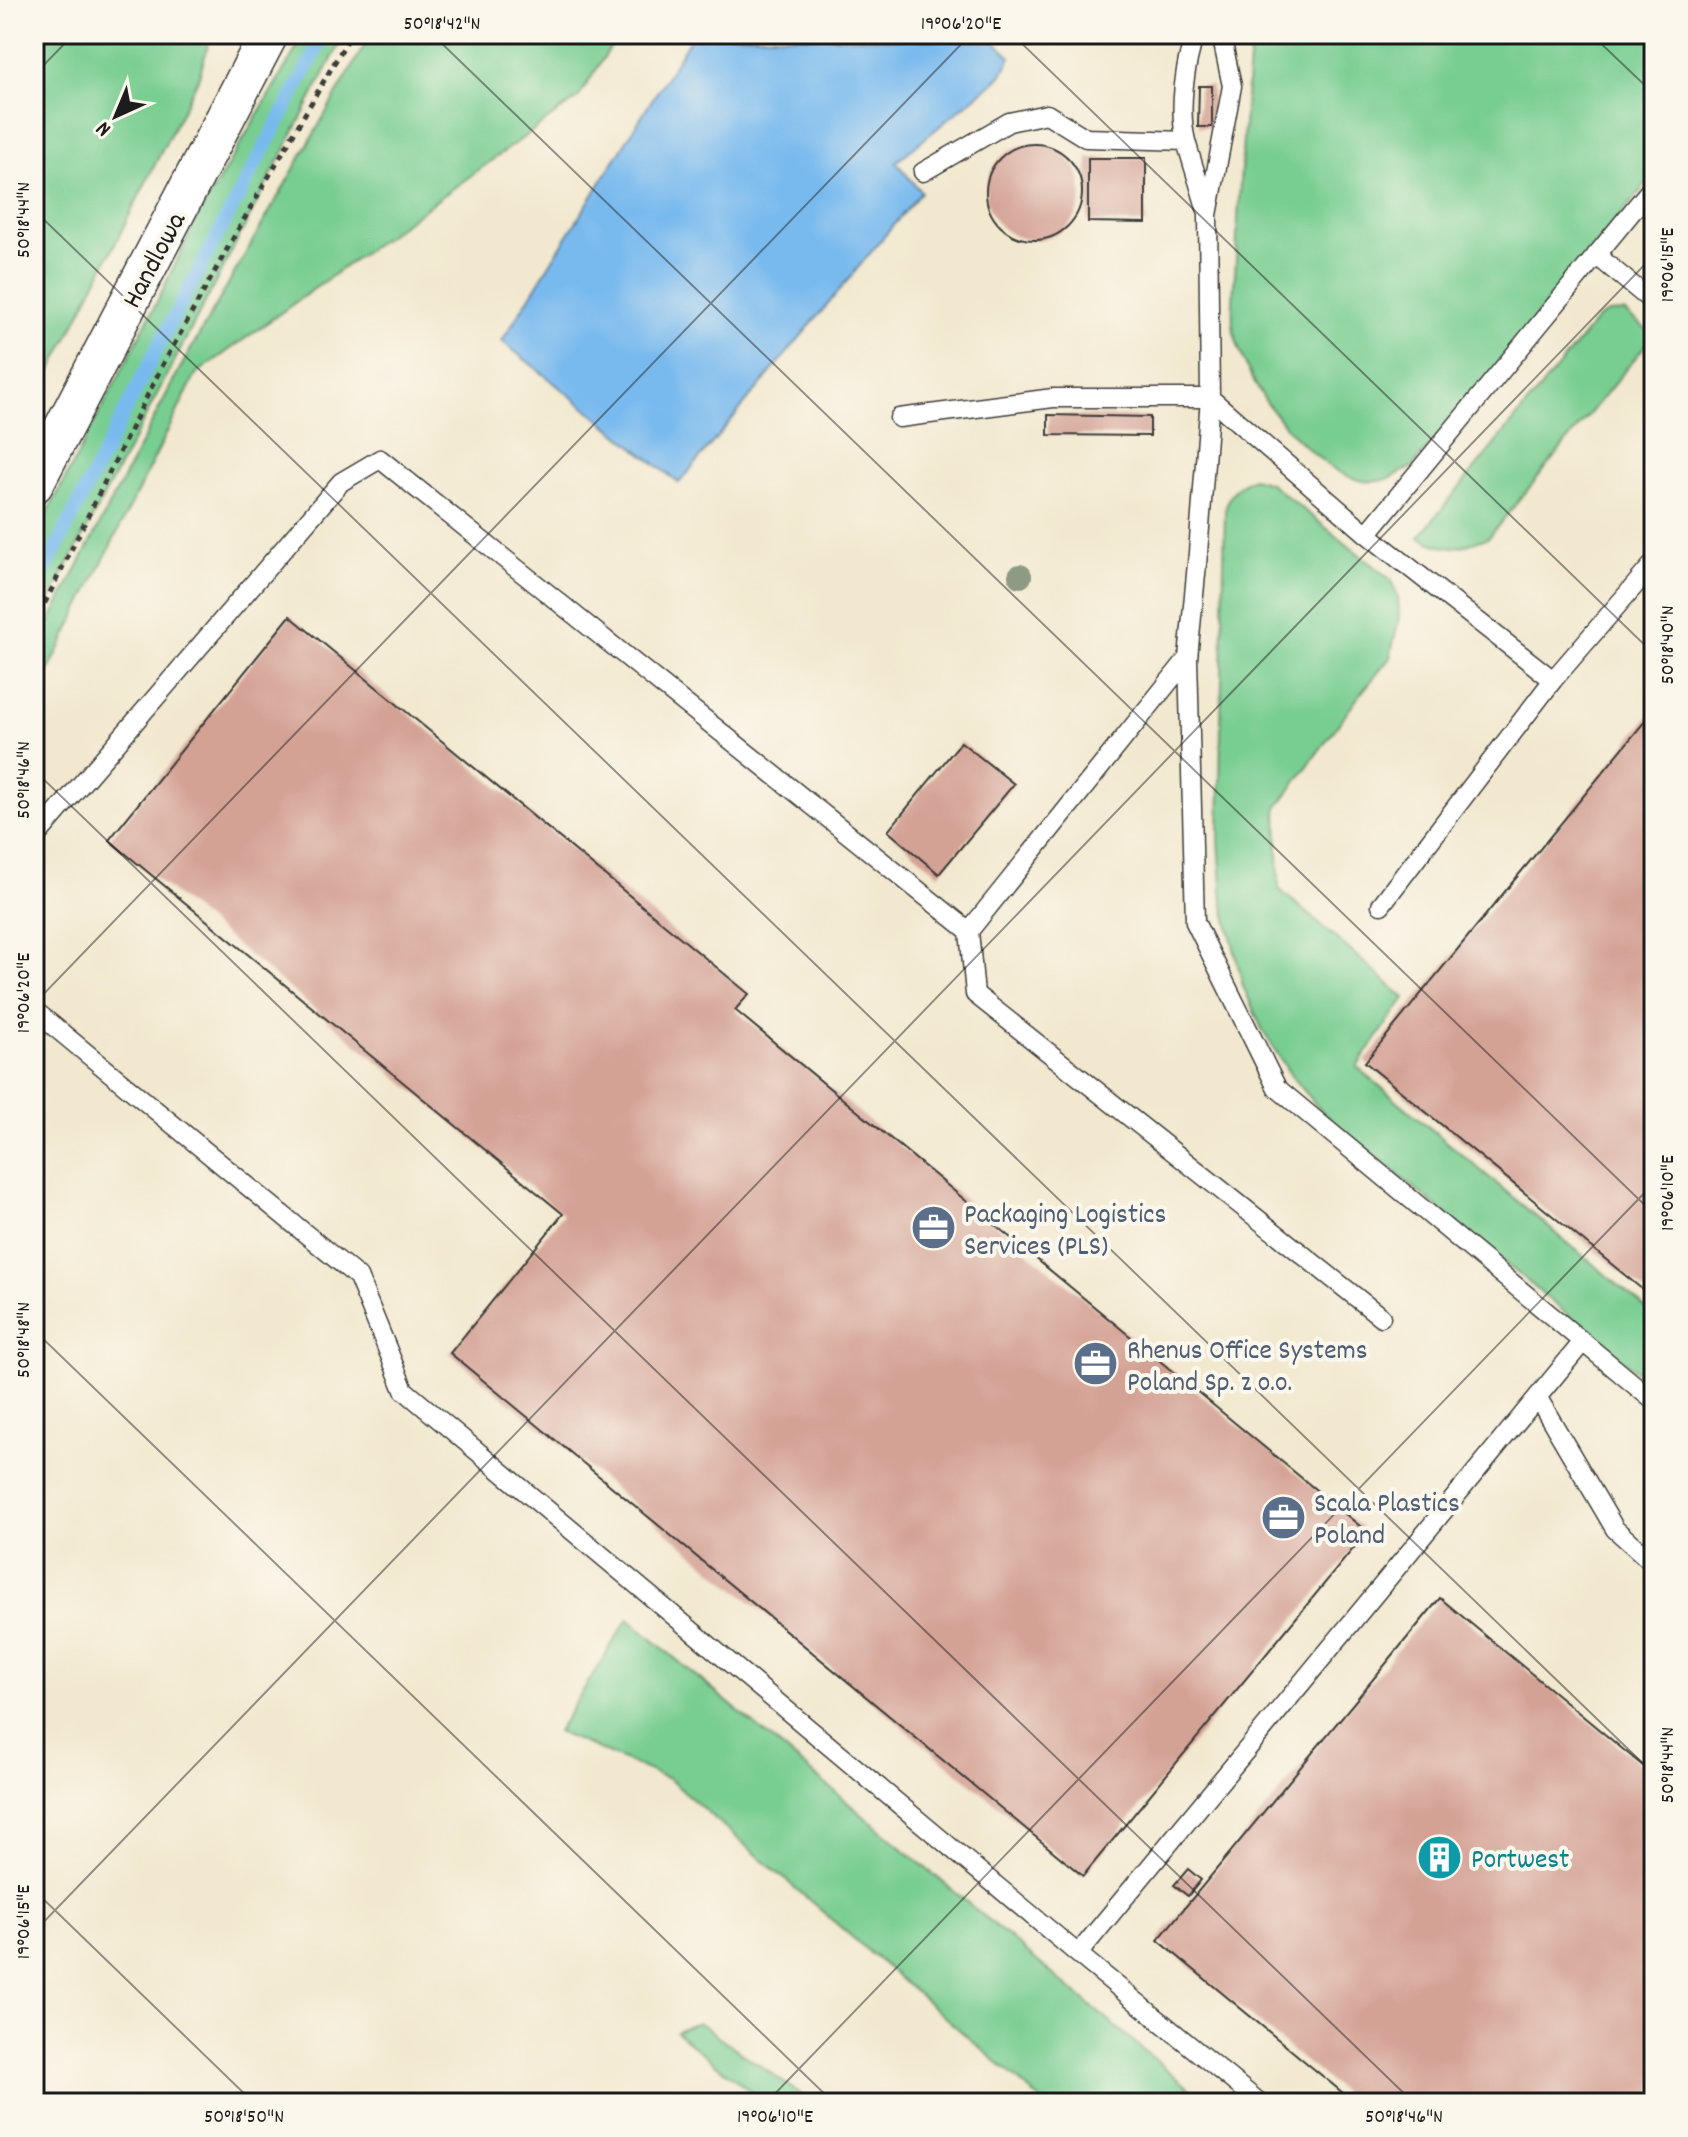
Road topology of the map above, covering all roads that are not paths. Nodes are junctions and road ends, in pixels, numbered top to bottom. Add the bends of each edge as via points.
1 (269, 34) edge
2 (1195, 34) edge
3 (1221, 34) edge
4 (1186, 141) junction
5 (923, 172) dead end
6 (1654, 185) edge
7 (1208, 215) junction
8 (1596, 255) junction
9 (1654, 303) edge
10 (1210, 398) junction
11 (899, 418) dead end
12 (34, 484) edge
13 (1367, 534) junction
14 (1654, 563) edge
15 (1188, 658) junction
16 (1553, 680) junction
17 (34, 839) edge
18 (1381, 905) dead end
19 (969, 931) junction
20 (34, 1010) edge
21 (1381, 1317) dead end
22 (1582, 1343) junction
23 (1538, 1398) junction
24 (1654, 1401) edge
25 (1654, 1564) edge
26 (1078, 1954) junction
27 (1260, 2103) edge

1 - 12 street, Handlowa
2 - 4 lane via 1186,60
3 - 7 lane via 1232,86
4 - 5 lane via 1086,138 1047,114 1009,122
4 - 7 lane
6 - 8 lane
7 - 10 lane
8 - 9 lane
8 - 13 lane
10 - 11 lane via 1053,398
10 - 13 lane
10 - 15 lane
13 - 16 lane
14 - 16 lane
15 - 19 lane
15 - 22 lane via 1195,922 1277,1088
16 - 18 lane
17 - 19 lane via 341,482 380,459
19 - 21 lane via 975,994
20 - 26 lane via 358,1277 404,1390
22 - 23 lane
22 - 24 lane
23 - 25 lane via 1615,1529
23 - 26 lane
26 - 27 lane

